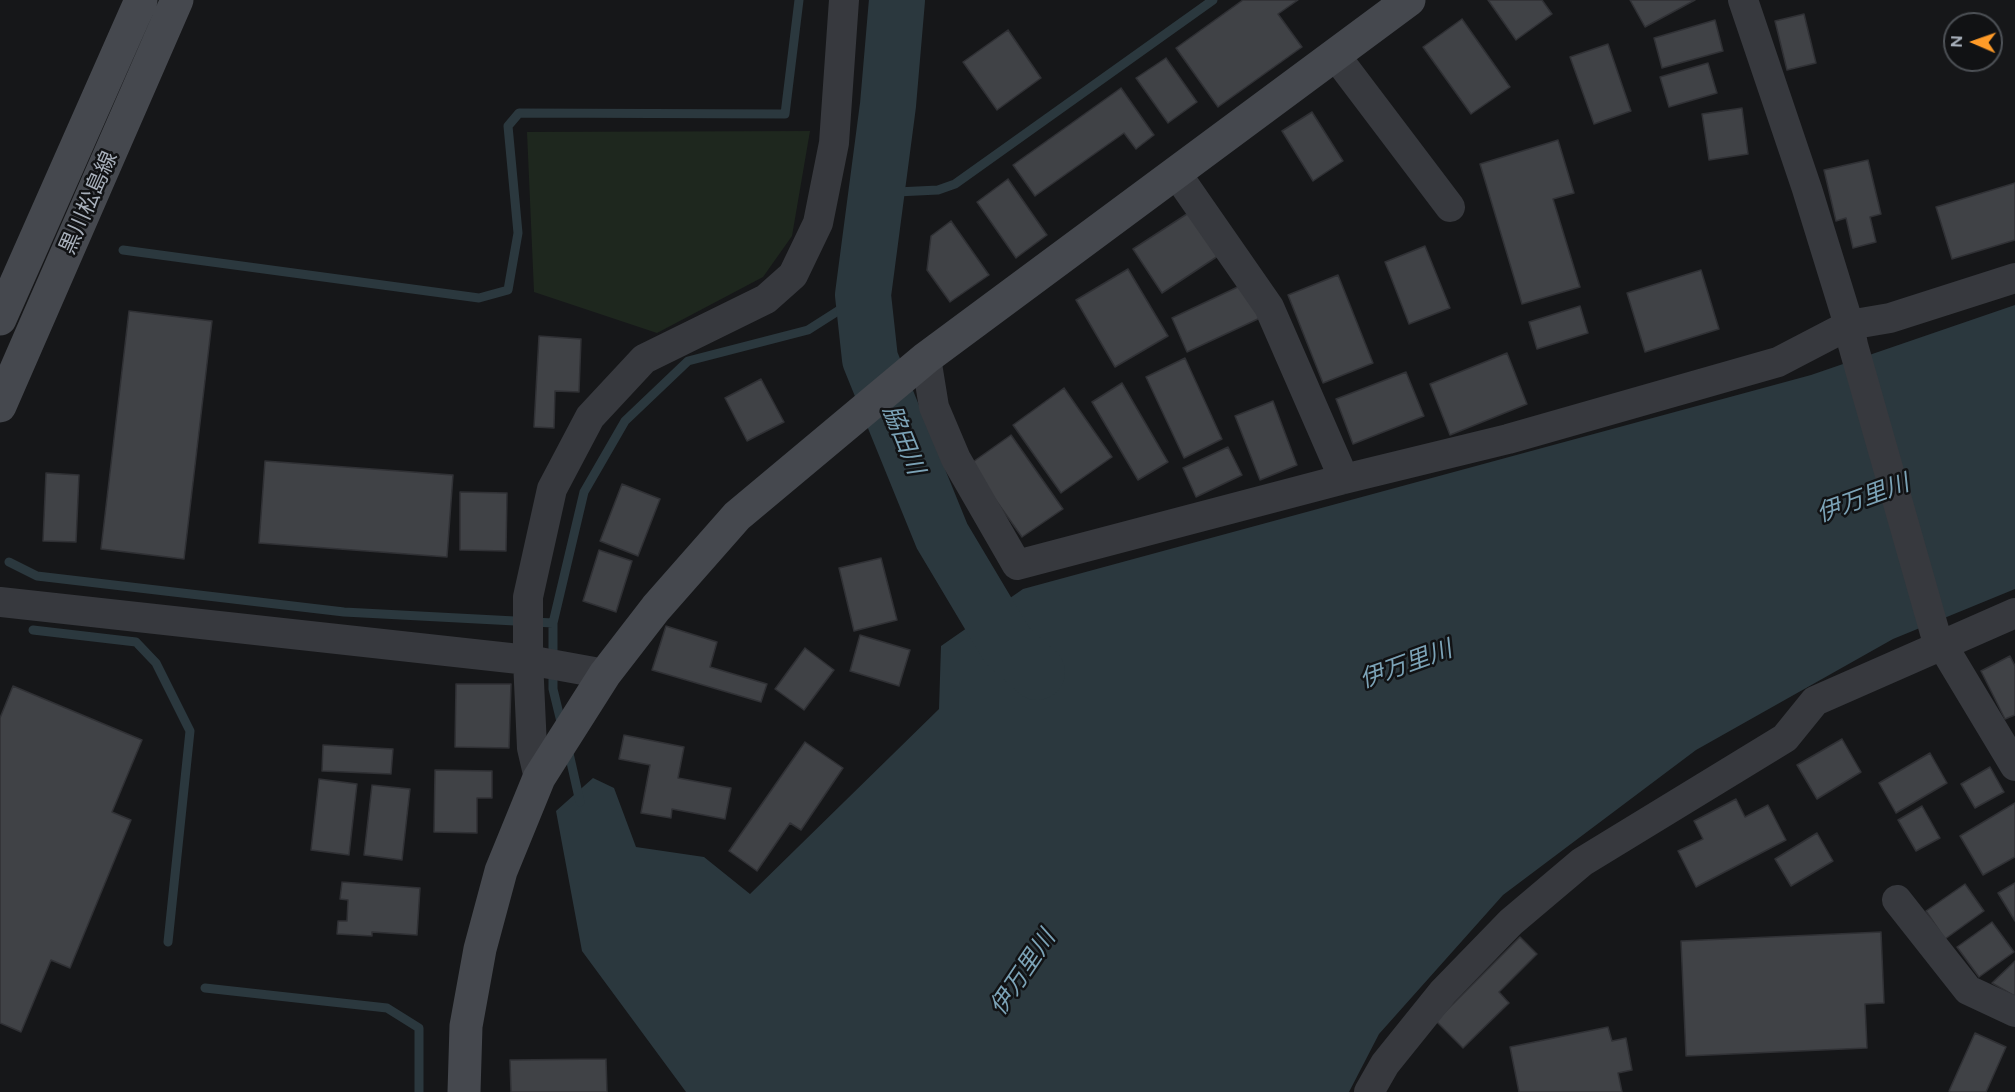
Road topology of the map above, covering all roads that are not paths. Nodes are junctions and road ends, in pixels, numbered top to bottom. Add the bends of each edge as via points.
1 (141, 0) edge
2 (177, 0) edge
3 (844, 0) edge
4 (1409, 0) edge
5 (1752, 2) edge
6 (1335, 55) junction
7 (1176, 173) junction
8 (1450, 207) dead end
9 (2015, 278) edge
10 (0, 320) edge
11 (1851, 335) junction
12 (926, 358) junction
13 (0, 406) edge
14 (1344, 479) junction
15 (0, 602) edge
16 (2015, 613) edge
17 (1939, 640) junction
18 (528, 660) junction
19 (604, 674) junction
20 (2015, 766) edge
21 (539, 777) junction
22 (1897, 900) dead end
23 (2015, 1012) edge
24 (464, 1092) edge
25 (1369, 1092) edge

1 - 10 street, 黒川松島線
2 - 13 street, 黒川松島線
3 - 18 street via 834,143 818,224 793,275 766,299 644,359 590,417 552,489 528,597
4 - 6 street
5 - 11 street
6 - 7 street
6 - 8 street
7 - 12 street
7 - 14 street via 1269,307
9 - 11 street via 1890,318
11 - 14 street via 1778,362 1508,439
11 - 17 street
12 - 14 street via 934,407 956,459 1017,565
12 - 19 street via 737,516
15 - 18 street
16 - 17 street
17 - 20 street
17 - 25 street via 1815,701 1785,738 1582,862 1511,922 1443,992 1385,1064
18 - 19 street
18 - 21 street via 532,748
19 - 21 street
21 - 24 street via 501,871 480,949 466,1026
22 - 23 street via 1968,990

